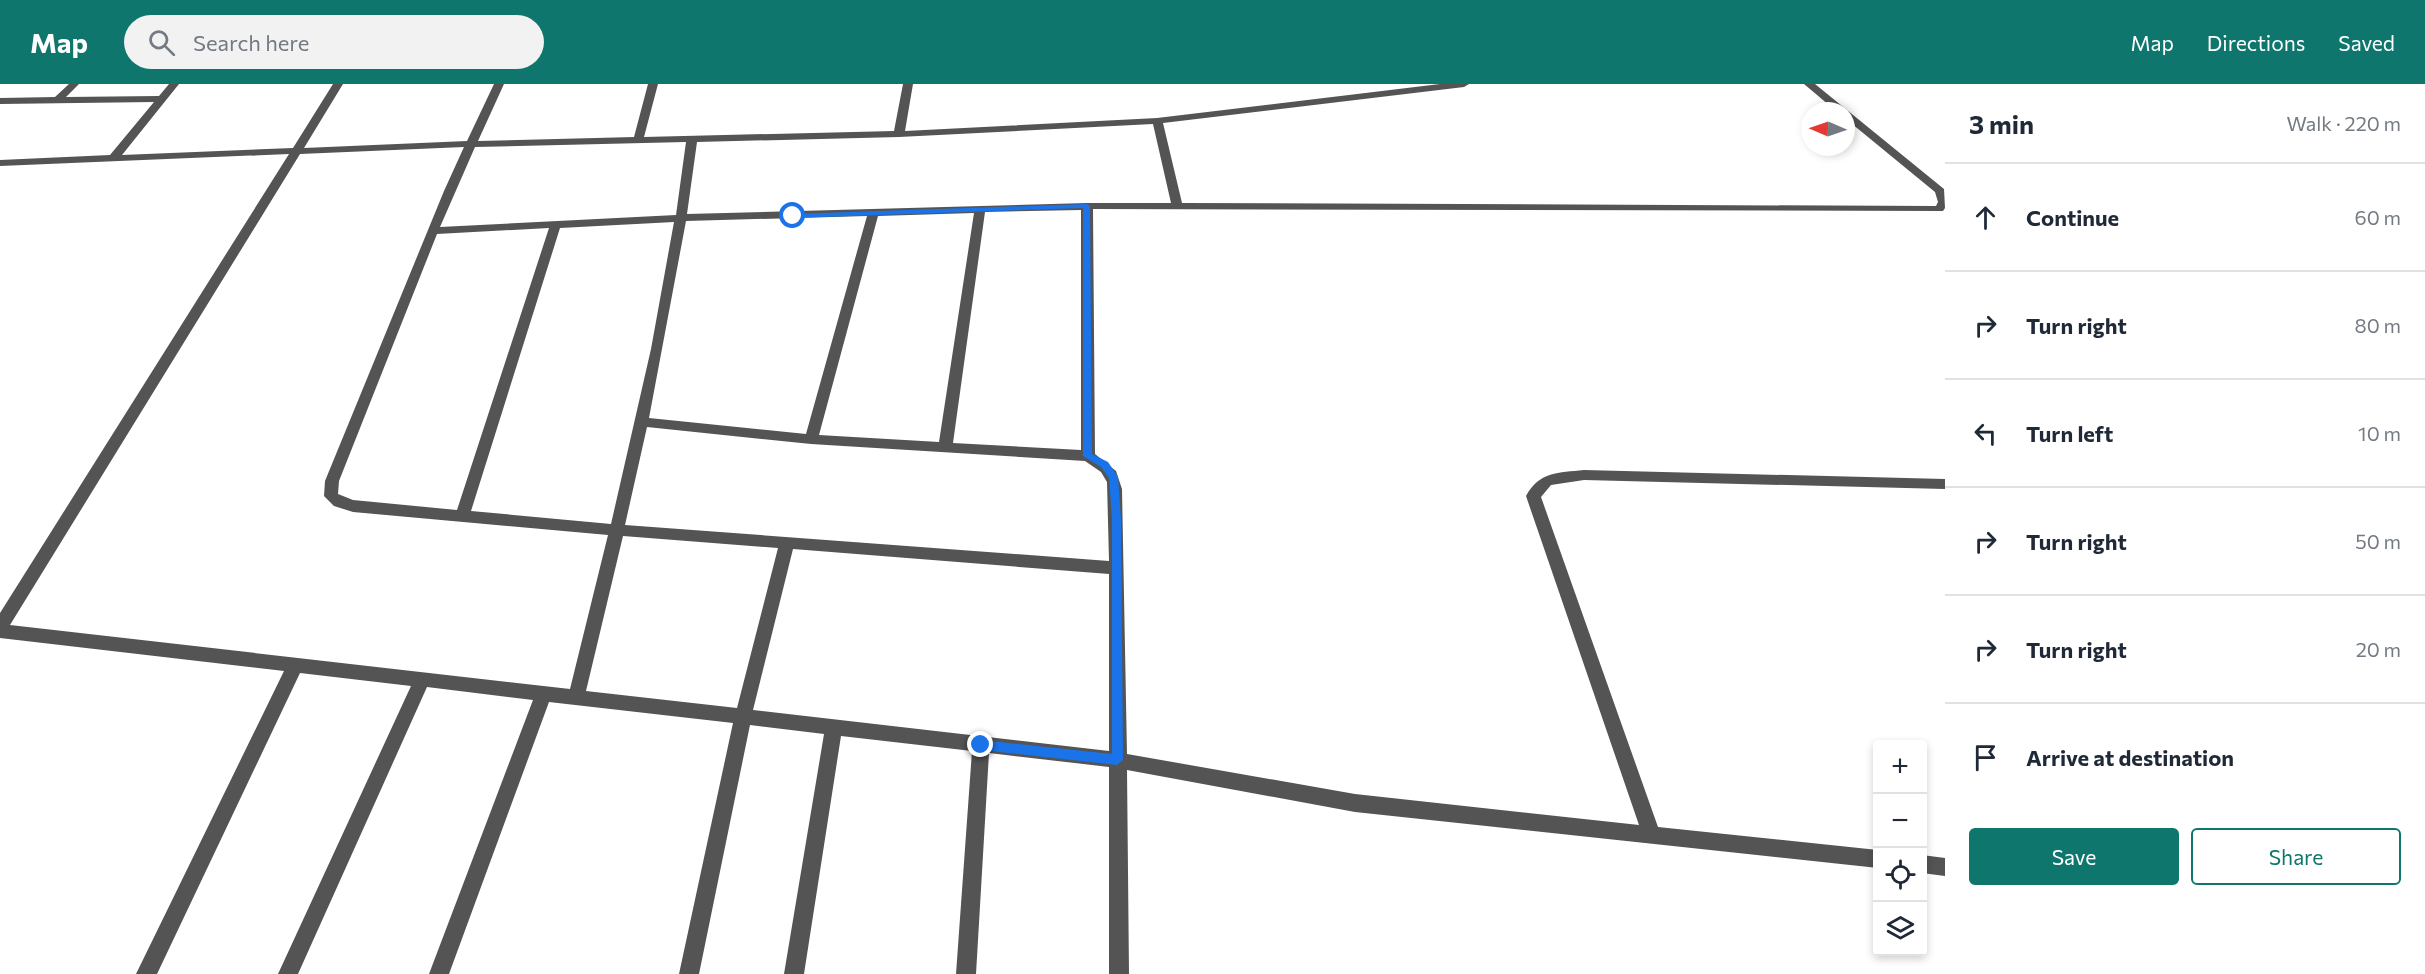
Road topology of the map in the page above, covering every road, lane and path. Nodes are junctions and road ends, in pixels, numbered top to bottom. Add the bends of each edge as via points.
1 (74, 84) edge
2 (174, 84) edge
3 (338, 84) edge
4 (499, 84) edge
5 (653, 84) edge
6 (908, 84) edge
7 (1464, 84) edge
8 (1809, 84) edge
9 (59, 99) junction
10 (162, 99) junction
11 (0, 101) edge
12 (1831, 102) edge
13 (1157, 121) junction
14 (1855, 121) edge
15 (899, 134) junction
16 (692, 138) junction
17 (638, 140) junction
18 (471, 144) junction
19 (296, 152) junction
20 (113, 159) junction
21 (0, 163) edge
22 (1177, 205) junction
23 (1087, 206) junction
24 (980, 210) junction
25 (873, 213) junction
26 (682, 218) junction
27 (556, 224) junction
28 (433, 231) junction
29 (642, 422) junction
30 (812, 439) junction
31 (945, 448) junction
32 (1088, 456) junction
33 (1945, 484) edge
34 (463, 514) junction
35 (617, 530) junction
36 (787, 543) junction
37 (1117, 568) junction
38 (0, 629) edge
39 (295, 665) junction
40 (422, 680) junction
41 (544, 693) junction
42 (576, 698) junction
43 (743, 717) junction
44 (834, 728) junction
45 (981, 745) junction
46 (1117, 760) junction
47 (1652, 835) junction
48 (1873, 859) edge
49 (1927, 865) edge
50 (1945, 867) edge
51 (146, 974) edge
52 (288, 974) edge
53 (439, 974) edge
54 (689, 974) edge
55 (794, 974) edge
56 (966, 974) edge
57 (1119, 974) edge

1 - 9 street
2 - 10 street
3 - 19 street
4 - 18 street
5 - 17 street
6 - 15 street
7 - 13 street
8 - 12 street
9 - 10 street
9 - 11 street
10 - 20 street
13 - 15 street
13 - 22 street
14 - 22 street via 1940,191 1944,202 1939,209
15 - 16 street
16 - 17 street
16 - 26 street
17 - 18 street
18 - 19 street
18 - 28 street
19 - 20 street
19 - 38 street
20 - 21 street
22 - 23 street
23 - 24 street
23 - 32 street
24 - 25 street
24 - 31 street
25 - 26 street
25 - 30 street
26 - 27 street
26 - 29 street
27 - 28 street
27 - 34 street
28 - 34 street via 332,482 331,496 353,506
29 - 30 street
29 - 35 street
30 - 31 street
31 - 32 street
32 - 37 street via 1104,464 1114,477
33 - 47 street via 1584,474 1547,480 1533,496
34 - 35 street
35 - 36 street
35 - 42 street
36 - 37 street
36 - 43 street
37 - 46 street
38 - 39 street
39 - 40 street
39 - 51 street
40 - 41 street
40 - 52 street
41 - 42 street
41 - 53 street
42 - 43 street
43 - 44 street
43 - 54 street
44 - 45 street
44 - 55 street
45 - 46 street
45 - 56 street
46 - 47 street via 1355,803
46 - 57 street
47 - 48 street
49 - 50 street

